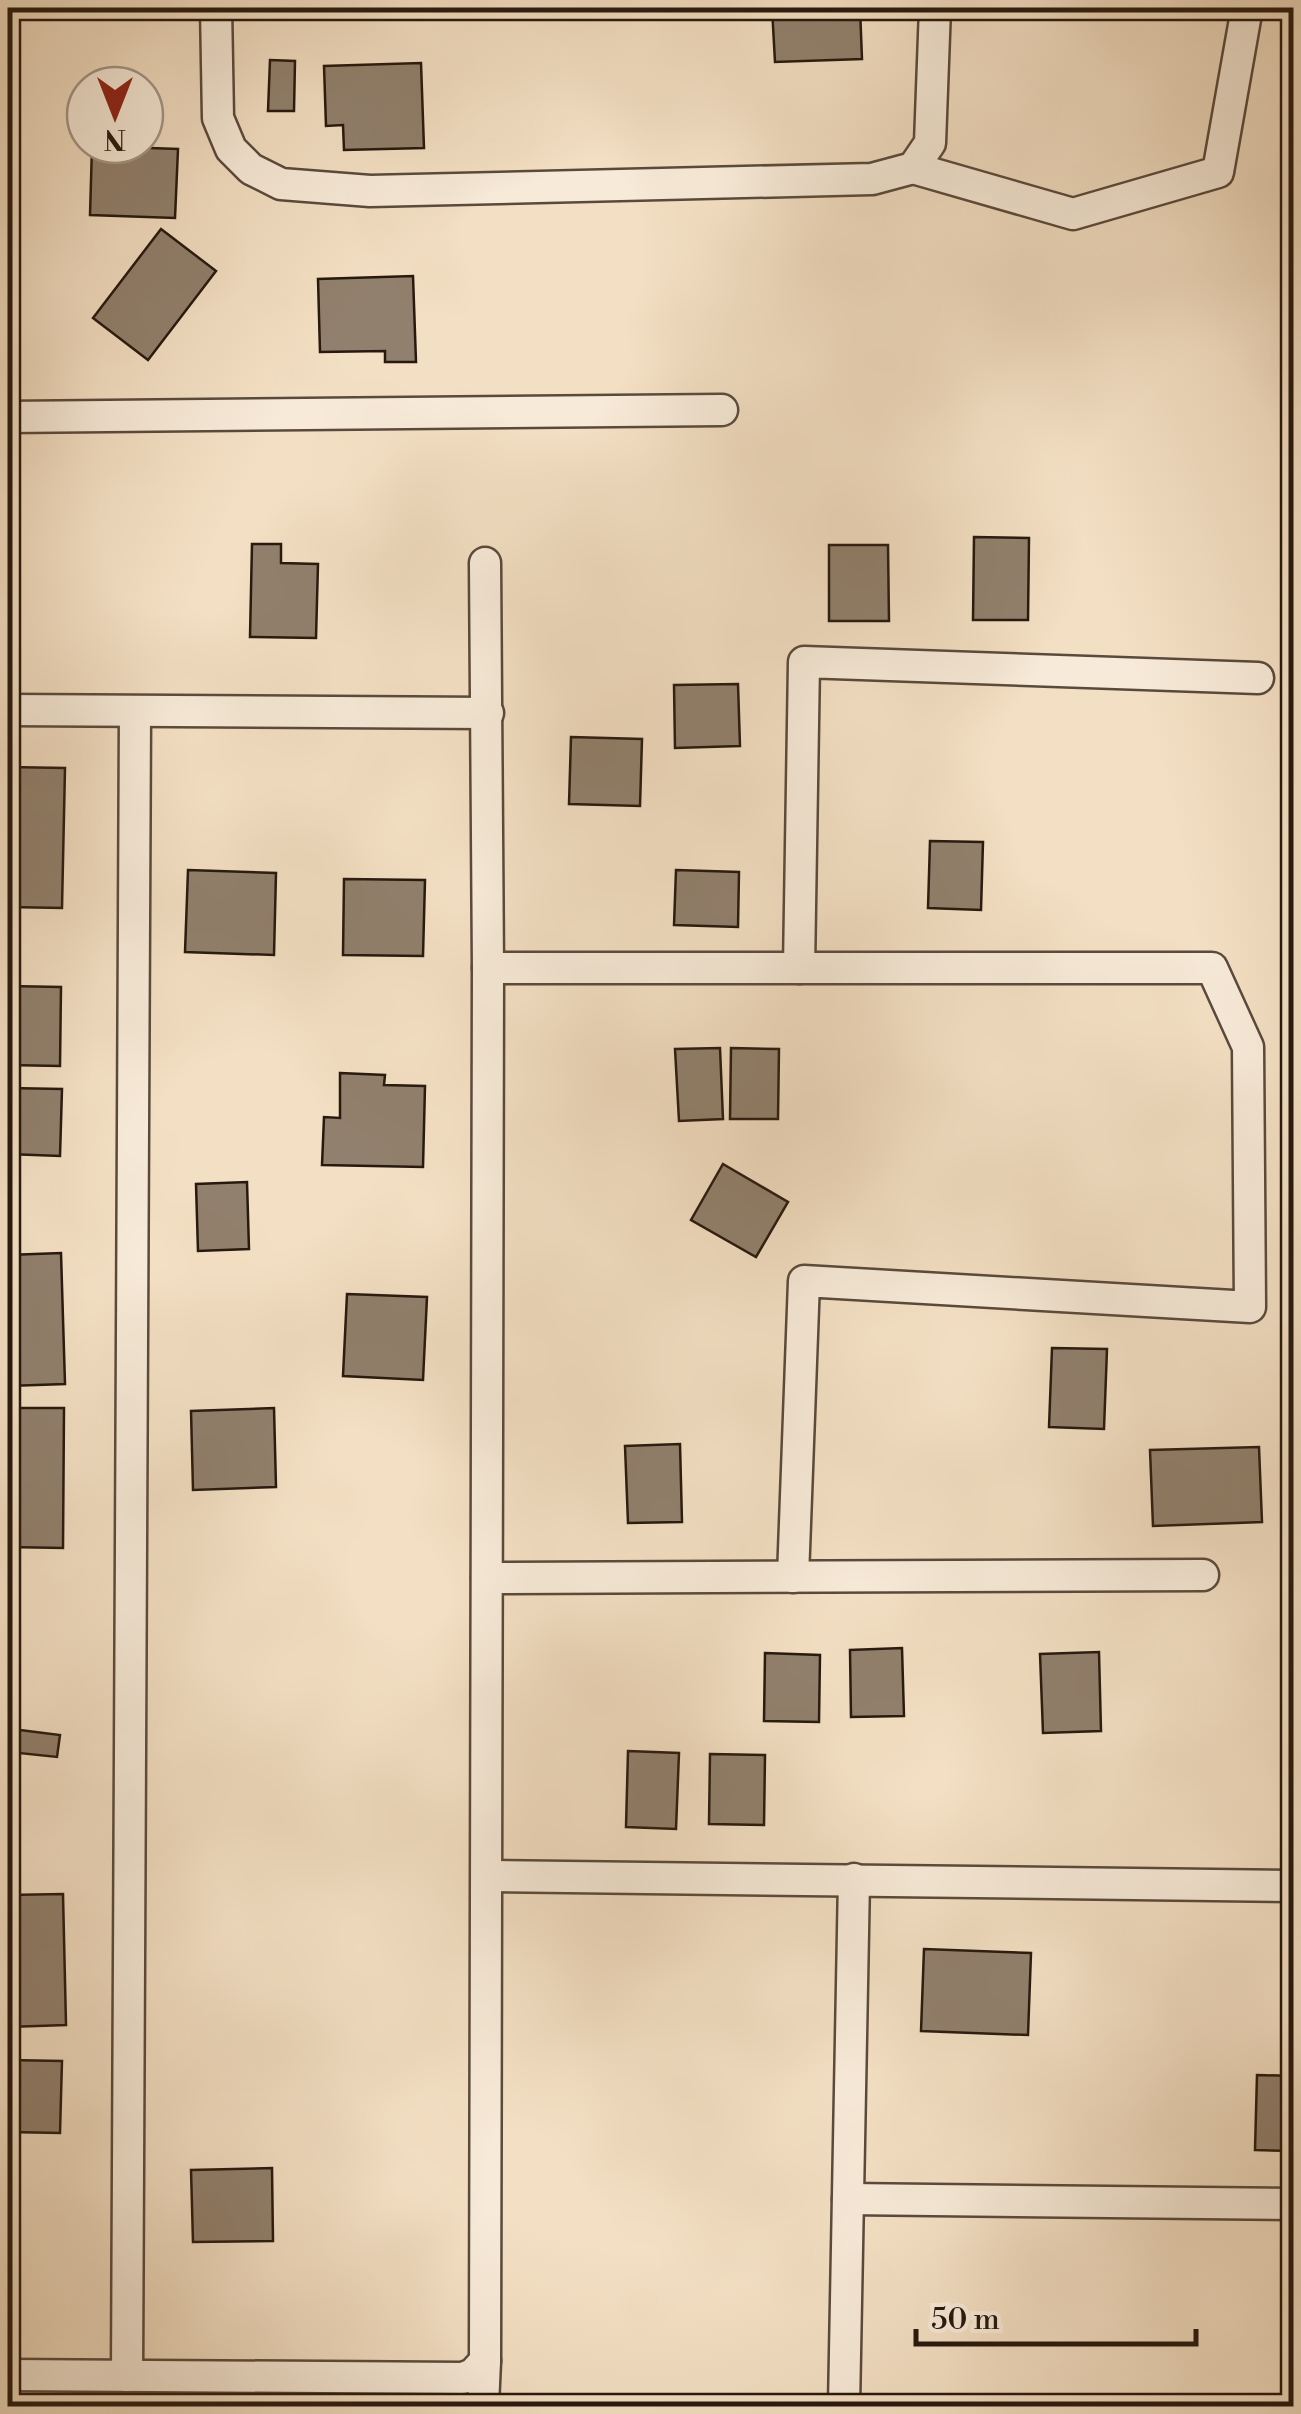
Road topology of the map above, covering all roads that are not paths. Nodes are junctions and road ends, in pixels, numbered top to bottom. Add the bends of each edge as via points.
1 (216, 8) edge
2 (935, 8) edge
3 (1248, 8) edge
4 (913, 168) junction
5 (722, 410) dead end
6 (8, 417) edge
7 (486, 563) dead end
8 (1258, 678) dead end
9 (8, 710) edge
10 (136, 712) junction
11 (488, 713) junction
12 (488, 968) junction
13 (798, 968) junction
14 (1202, 1575) dead end
15 (793, 1576) junction
16 (487, 1578) junction
17 (487, 1876) junction
18 (854, 1879) junction
19 (1294, 1886) edge
20 (848, 2199) junction
21 (1294, 2204) edge
22 (485, 2361) junction
23 (8, 2375) edge
24 (128, 2376) junction
25 (484, 2406) edge
26 (844, 2406) edge

1 - 4 street via 218,118 232,149 280,184 370,191 852,180
2 - 4 street via 930,143
3 - 4 street via 1218,172 1073,214
5 - 6 street
7 - 11 street
8 - 13 street via 804,662
9 - 10 street
10 - 11 street
10 - 24 street
11 - 12 street
12 - 13 street
12 - 16 street
13 - 15 street via 1212,968 1248,1048 1250,1307 804,1281
14 - 15 street
15 - 16 street
16 - 17 street
17 - 18 street
17 - 22 street
18 - 19 street
18 - 20 street
20 - 21 street
20 - 26 street
22 - 24 street via 463,2378
22 - 25 street
23 - 24 street

